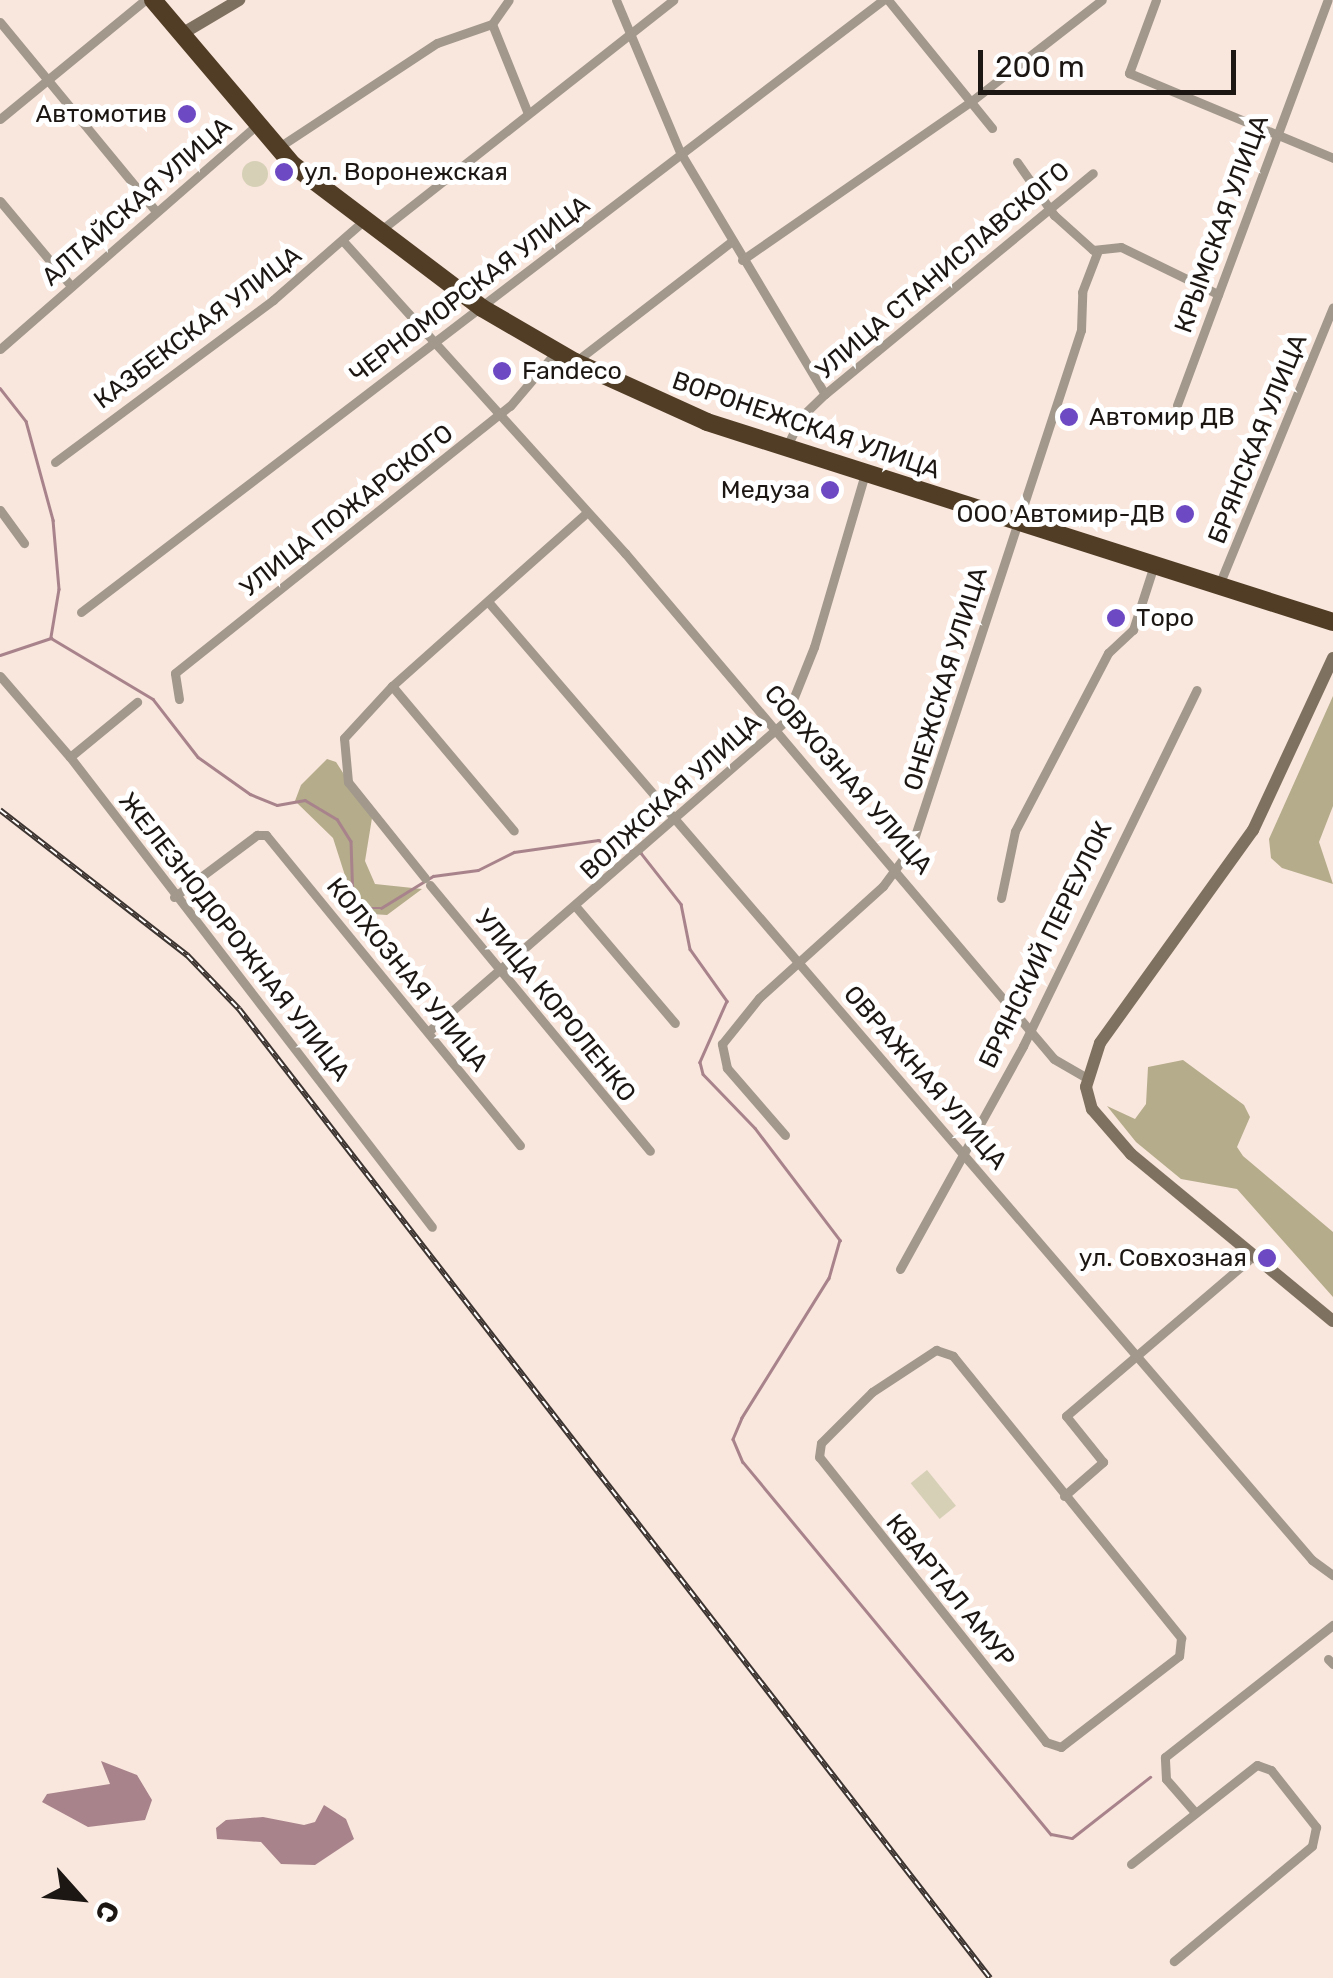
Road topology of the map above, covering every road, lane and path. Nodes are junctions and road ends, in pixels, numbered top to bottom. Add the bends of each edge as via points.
1 (149, 0) edge
2 (240, 0) edge
3 (509, 0) edge
4 (616, 0) edge
5 (673, 0) edge
6 (885, 0) edge
7 (1102, 0) edge
8 (1156, 0) edge
9 (1328, 0) edge
10 (0, 22) edge
11 (492, 24) junction
12 (629, 32) junction
13 (180, 35) junction
14 (47, 80) junction
15 (969, 102) junction
16 (527, 111) junction
17 (0, 119) edge
18 (256, 125) junction
19 (992, 128) dead end
20 (1275, 137) junction
21 (277, 148) junction
22 (680, 152) junction
23 (1333, 158) edge
24 (1017, 162) dead end
25 (1093, 173) dead end
26 (0, 201) edge
27 (1050, 209) junction
28 (156, 211) junction
29 (362, 222) junction
30 (378, 236) junction
31 (343, 241) junction
32 (732, 242) junction
33 (1097, 253) junction
34 (742, 260) junction
35 (70, 286) junction
36 (1218, 294) junction
37 (482, 308) junction
38 (1333, 308) edge
39 (437, 339) junction
40 (0, 349) edge
41 (556, 352) junction
42 (575, 362) junction
43 (825, 394) junction
44 (1177, 405) dead end
45 (502, 414) junction
46 (786, 449) junction
47 (55, 462) dead end
48 (865, 474) junction
49 (0, 510) edge
50 (584, 515) junction
51 (1015, 522) junction
52 (24, 542) dead end
53 (1154, 565) junction
54 (1220, 585) junction
55 (490, 604) junction
56 (81, 612) dead end
57 (1333, 622) edge
58 (1333, 658) edge
59 (0, 676) edge
60 (392, 686) junction
61 (1197, 690) dead end
62 (179, 699) dead end
63 (137, 702) dead end
64 (778, 730) junction
65 (70, 757) junction
66 (672, 820) junction
67 (514, 831) dead end
68 (896, 870) junction
69 (174, 897) junction
70 (1001, 898) dead end
71 (577, 908) junction
72 (798, 962) junction
73 (500, 970) junction
74 (675, 1023) dead end
75 (1032, 1029) junction
76 (430, 1031) junction
77 (1087, 1078) junction
78 (784, 1135) dead end
79 (520, 1146) dead end
80 (650, 1151) dead end
81 (964, 1152) junction
82 (432, 1227) dead end
83 (1252, 1258) junction
84 (900, 1269) dead end
85 (1333, 1321) edge
86 (1137, 1356) junction
87 (1064, 1496) junction
88 (1333, 1576) edge
89 (1333, 1625) edge
90 (1193, 1810) junction
91 (1131, 1864) dead end
92 (1174, 1961) dead end

1 - 13 highway, ВОРОНЕЖСКАЯ УЛИЦА
1 - 14 street
2 - 13 main road
3 - 11 street
4 - 12 street
5 - 12 street
6 - 15 street
6 - 22 street, ЧЕРНОМОРСКАЯ УЛИЦА
7 - 15 street
8 - 20 street via 1126,67 1161,91
9 - 20 street, КРЫМСКАЯ УЛИЦА
10 - 14 street
11 - 16 street
11 - 21 street via 437,43
12 - 16 street
12 - 22 street
13 - 18 highway, ВОРОНЕЖСКАЯ УЛИЦА
14 - 17 street
14 - 28 street
15 - 19 street
15 - 34 street
16 - 30 street via 396,213
18 - 21 highway, ВОРОНЕЖСКАЯ УЛИЦА
18 - 28 street, АЛТАЙСКАЯ УЛИЦА
20 - 23 street
20 - 36 street, КРЫМСКАЯ УЛИЦА
21 - 29 highway, ВОРОНЕЖСКАЯ УЛИЦА
22 - 32 street
22 - 37 street, ЧЕРНОМОРСКАЯ УЛИЦА
24 - 27 street
25 - 27 street, УЛИЦА СТАНИСЛАВСКОГО
26 - 35 street
27 - 33 street
27 - 43 street, УЛИЦА СТАНИСЛАВСКОГО
28 - 35 street, АЛТАЙСКАЯ УЛИЦА
29 - 30 highway, ВОРОНЕЖСКАЯ УЛИЦА
29 - 31 street, КАЗБЕКСКАЯ УЛИЦА
30 - 37 highway, ВОРОНЕЖСКАЯ УЛИЦА
31 - 39 street, СОВХОЗНАЯ УЛИЦА
31 - 47 street, КАЗБЕКСКАЯ УЛИЦА
32 - 34 street
32 - 42 street
33 - 36 street via 1121,247
33 - 51 street, ОНЕЖСКАЯ УЛИЦА via 1082,292 1080,330
34 - 43 street
35 - 40 street, АЛТАЙСКАЯ УЛИЦА
36 - 44 street, КРЫМСКАЯ УЛИЦА
37 - 39 street, ЧЕРНОМОРСКАЯ УЛИЦА
37 - 41 highway, ВОРОНЕЖСКАЯ УЛИЦА
38 - 54 street, БРЯНСКАЯ УЛИЦА
39 - 45 street, СОВХОЗНАЯ УЛИЦА
39 - 56 street, ЧЕРНОМОРСКАЯ УЛИЦА
41 - 42 highway, ВОРОНЕЖСКАЯ УЛИЦА
41 - 45 street, УЛИЦА ПОЖАРСКОГО
42 - 46 highway, ВОРОНЕЖСКАЯ УЛИЦА via 681,412
43 - 46 street, УЛИЦА СТАНИСЛАВСКОГО via 798,422
45 - 50 street, СОВХОЗНАЯ УЛИЦА
45 - 62 street, УЛИЦА ПОЖАРСКОГО via 174,673
46 - 48 highway, ВОРОНЕЖСКАЯ УЛИЦА
48 - 51 highway, ВОРОНЕЖСКАЯ УЛИЦА
48 - 64 street, ВОЛЖСКАЯ УЛИЦА via 814,647
49 - 52 street
50 - 55 street
50 - 64 street, СОВХОЗНАЯ УЛИЦА
51 - 53 highway, ВОРОНЕЖСКАЯ УЛИЦА
51 - 68 street, ОНЕЖСКАЯ УЛИЦА via 924,814
53 - 54 highway, ВОРОНЕЖСКАЯ УЛИЦА
53 - 70 street via 1134,630 1110,649 1015,831
54 - 57 highway, ВОРОНЕЖСКАЯ УЛИЦА
55 - 60 street
55 - 66 street, ОВРАЖНАЯ УЛИЦА
58 - 77 main road via 1253,830 1100,1044
59 - 65 street, ЖЕЛЕЗНОДОРОЖНАЯ УЛИЦА
60 - 67 street
60 - 73 street, УЛИЦА КОРОЛЕНКО via 344,738 348,782
61 - 75 street, БРЯНСКИЙ ПЕРЕУЛОК
63 - 65 street
64 - 66 street, ВОЛЖСКАЯ УЛИЦА
64 - 68 street, СОВХОЗНАЯ УЛИЦА
65 - 69 street, ЖЕЛЕЗНОДОРОЖНАЯ УЛИЦА
66 - 71 street, ВОЛЖСКАЯ УЛИЦА
66 - 72 street, ОВРАЖНАЯ УЛИЦА
68 - 72 street, ОНЕЖСКАЯ УЛИЦА
68 - 75 street, СОВХОЗНАЯ УЛИЦА
69 - 76 street, КОЛХОЗНАЯ УЛИЦА via 261,833
69 - 82 street, ЖЕЛЕЗНОДОРОЖНАЯ УЛИЦА
71 - 73 street, ВОЛЖСКАЯ УЛИЦА
71 - 74 street
72 - 78 street, ОНЕЖСКАЯ УЛИЦА via 744,1012 720,1052
72 - 81 street, ОВРАЖНАЯ УЛИЦА
73 - 76 street, ВОЛЖСКАЯ УЛИЦА
73 - 80 street, УЛИЦА КОРОЛЕНКО
75 - 77 street, СОВХОЗНАЯ УЛИЦА via 1054,1059
75 - 81 street, БРЯНСКИЙ ПЕРЕУЛОК
76 - 79 street, КОЛХОЗНАЯ УЛИЦА
77 - 83 main road via 1092,1109 1131,1154
81 - 84 street, БРЯНСКИЙ ПЕРЕУЛОК
81 - 86 street, ОВРАЖНАЯ УЛИЦА
83 - 85 main road
83 - 86 street
86 - 87 street via 1066,1416 1103,1462
86 - 88 street, ОВРАЖНАЯ УЛИЦА
87 - 87 street, КВАРТАЛ АМУР via 953,1356 936,1350 872,1392 818,1452 933,1604 1056,1748 1124,1704 1183,1650 1181,1638
89 - 90 street via 1165,1757 1166,1779
90 - 91 street
90 - 92 street via 1250,1768 1264,1766 1316,1832 1312,1846

